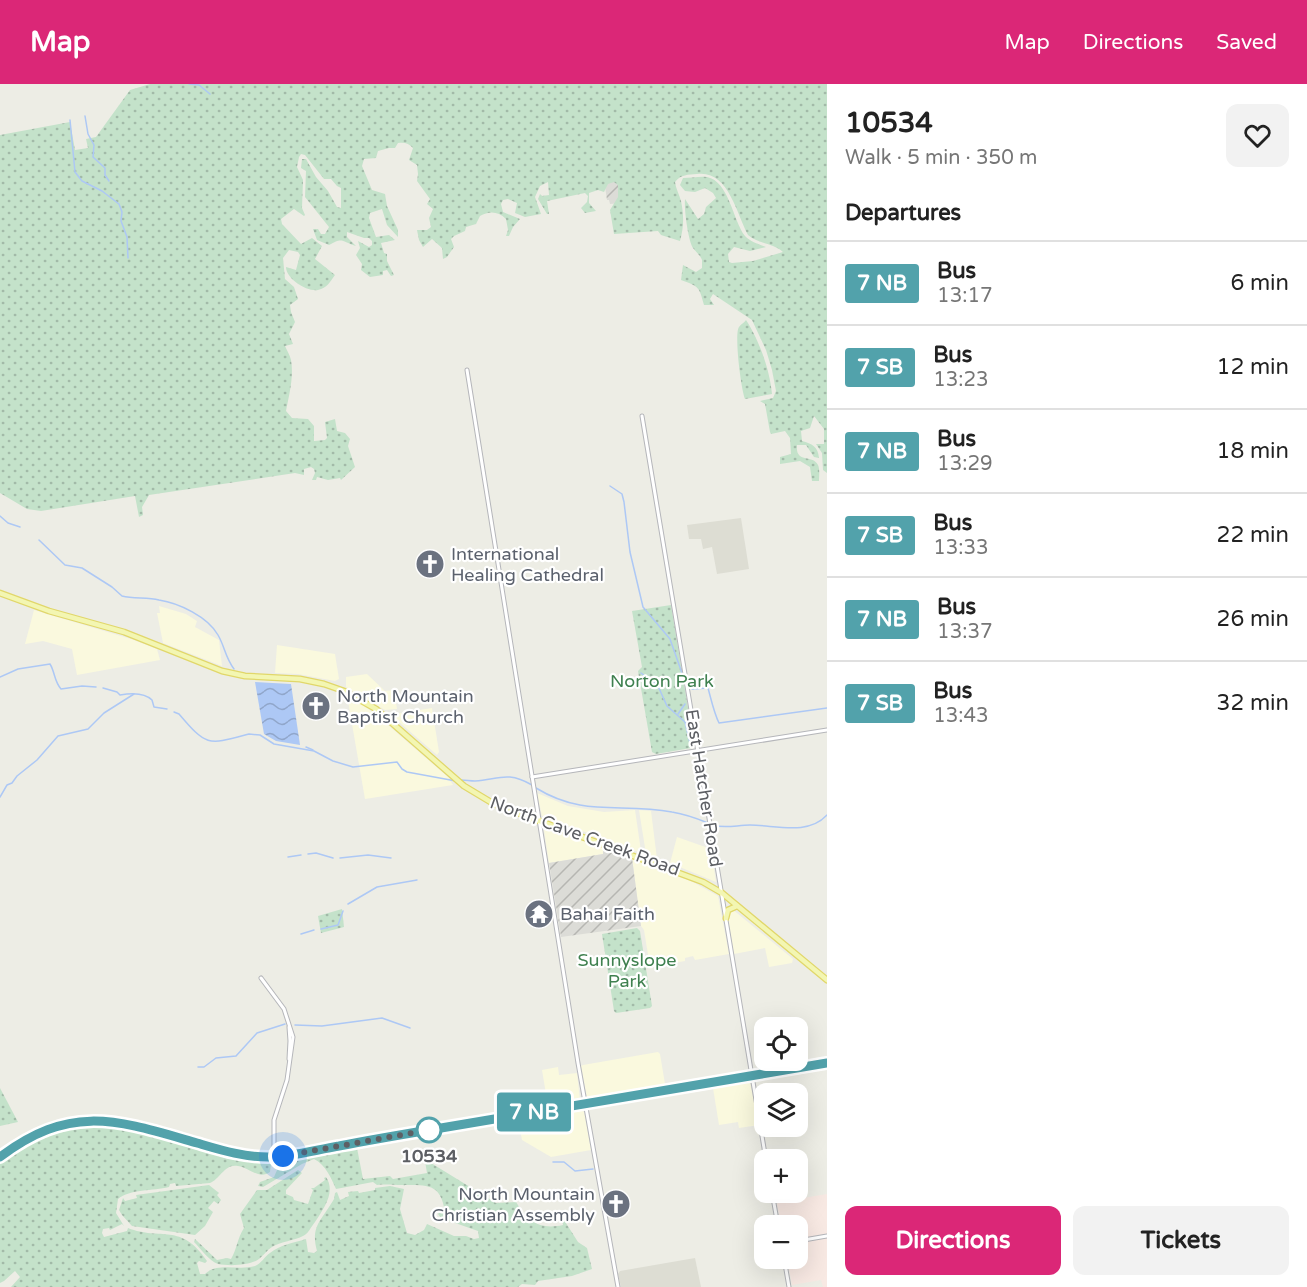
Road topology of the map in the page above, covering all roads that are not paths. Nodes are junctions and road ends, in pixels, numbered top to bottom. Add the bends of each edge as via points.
1 (468, 370) dead end
2 (642, 416) dead end
3 (0, 593) edge
4 (827, 730) edge
5 (698, 751) junction
6 (532, 777) junction
7 (539, 820) junction
8 (722, 893) junction
9 (737, 906) junction
10 (726, 918) junction
11 (262, 979) dead end
12 (827, 980) edge
13 (827, 1063) edge
14 (752, 1076) junction
15 (585, 1104) junction
16 (764, 1149) edge
17 (0, 1157) edge
18 (274, 1157) junction
19 (827, 1236) edge
20 (808, 1239) edge
21 (786, 1269) edge
22 (618, 1287) edge
23 (789, 1287) edge

1 - 6 street
2 - 5 street, East Hatcher Road
3 - 7 main road, North Cave Creek Road via 124,632 222,671 300,678 344,691 376,709 461,784 494,804
4 - 5 street
5 - 6 street
5 - 8 street, East Hatcher Road
6 - 7 street
7 - 8 main road, North Cave Creek Road via 690,875
7 - 15 street
8 - 9 main road, North Cave Creek Road
8 - 10 street, East Hatcher Road
9 - 10 main road via 728,910
9 - 12 main road, North Cave Creek Road
10 - 14 street, East Hatcher Road
11 - 18 street via 281,1005 293,1037 286,1086 274,1120
13 - 14 main road
14 - 15 main road
14 - 16 street, East Hatcher Road
15 - 18 main road
15 - 22 street
17 - 18 main road via 40,1132 98,1120 141,1127 230,1153
19 - 20 street
21 - 23 street

